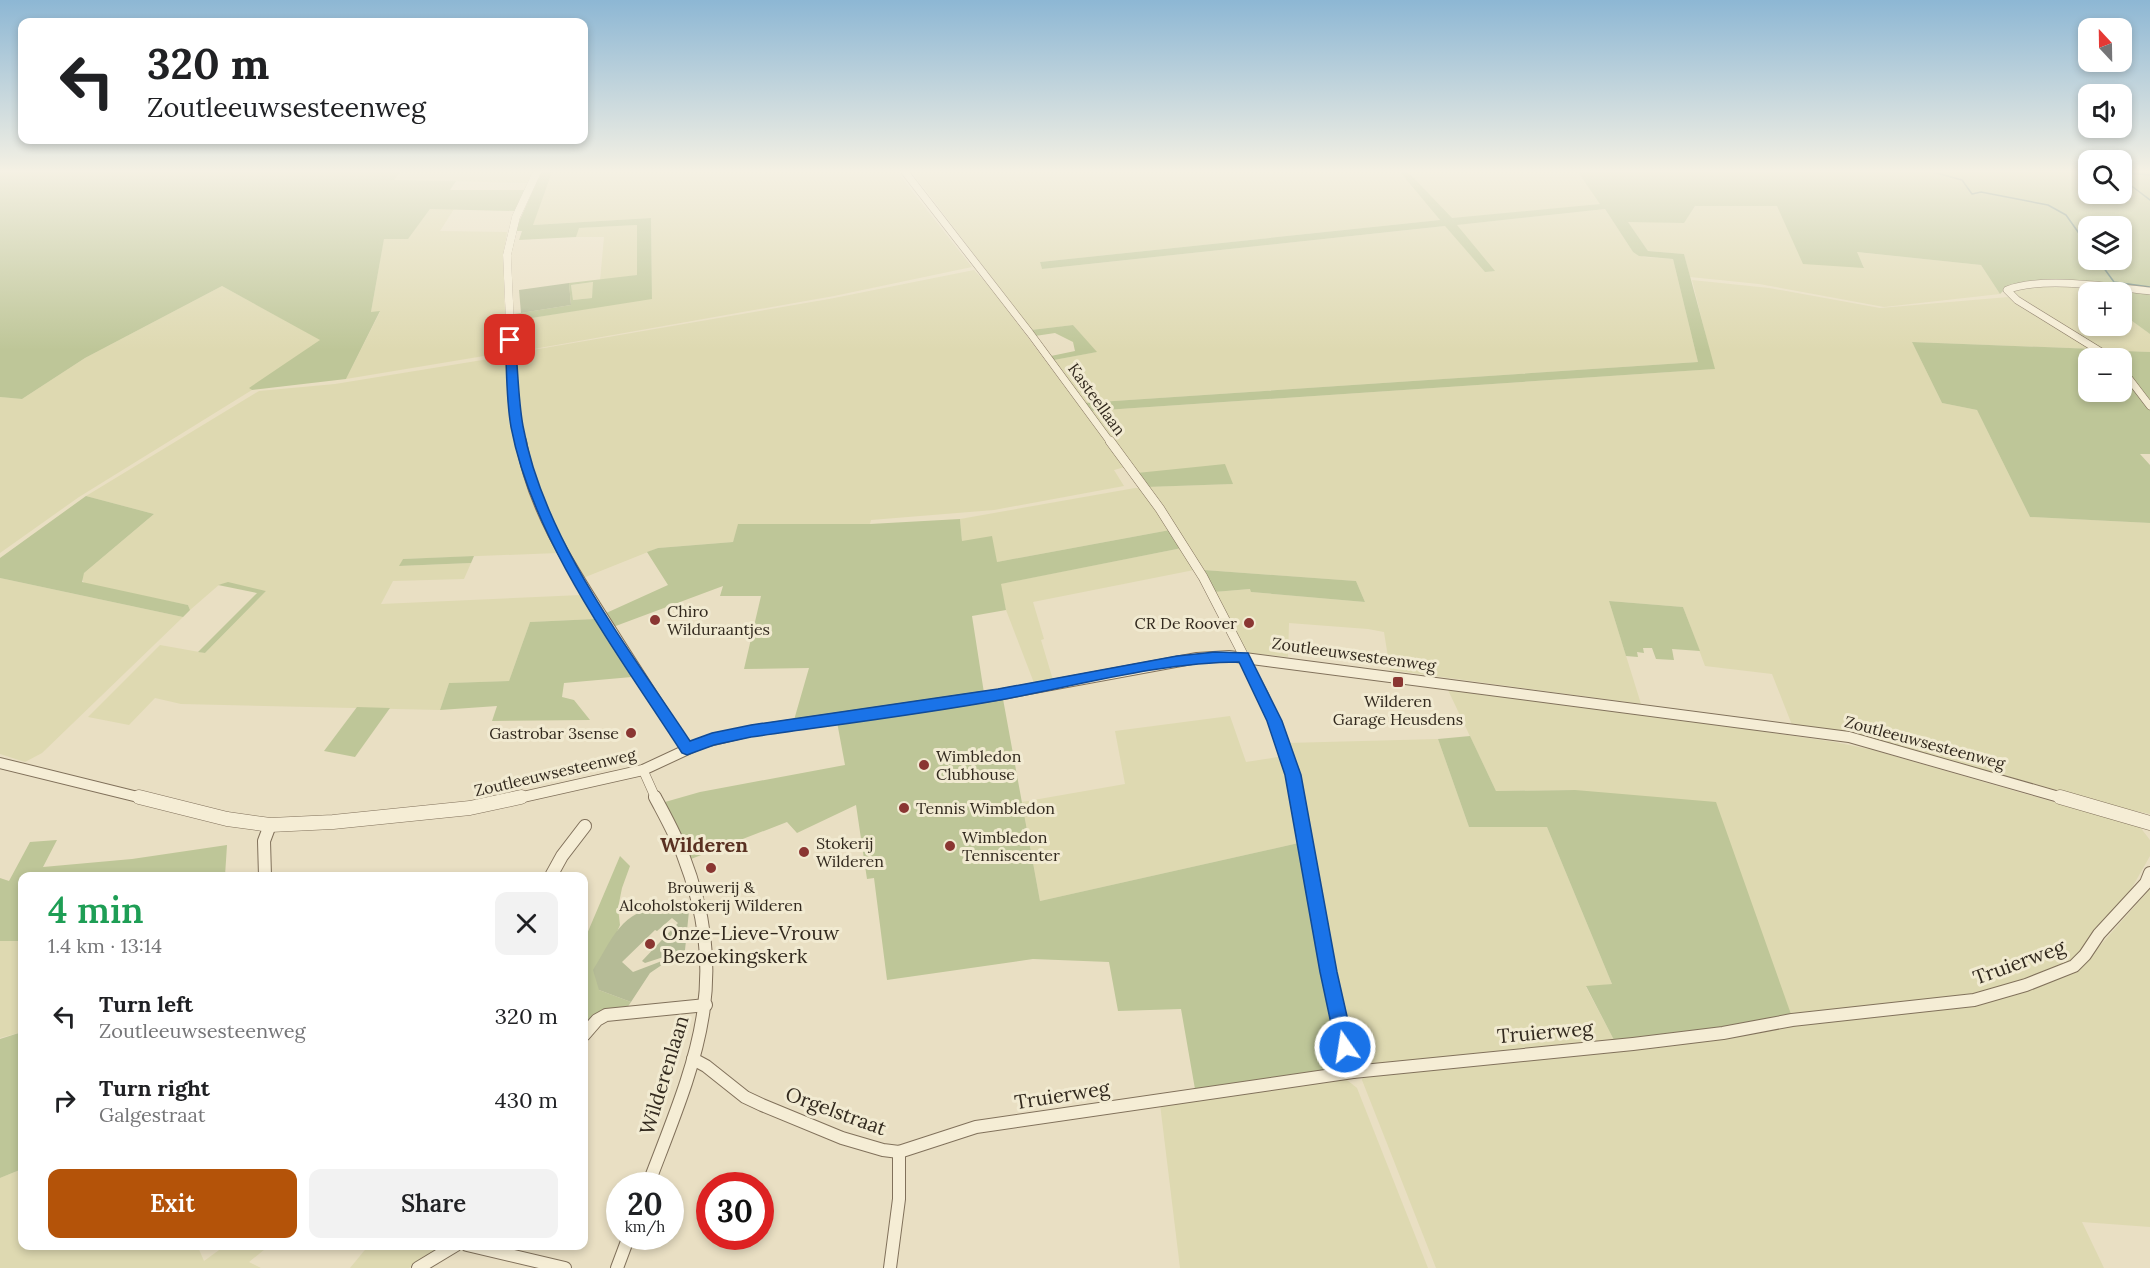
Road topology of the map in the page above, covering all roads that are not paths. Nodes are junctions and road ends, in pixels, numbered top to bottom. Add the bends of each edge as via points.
1 (513, 231) edge
2 (951, 231) edge
3 (2150, 291) edge
4 (2095, 348) edge
5 (2132, 382) edge
6 (2150, 406) edge
7 (1244, 657) junction
8 (687, 749) junction
9 (0, 763) edge
10 (643, 770) junction
11 (2146, 821) edge
12 (270, 825) junction
13 (585, 826) dead end
14 (265, 872) edge
15 (553, 872) edge
16 (2150, 873) edge
17 (706, 1005) junction
18 (588, 1030) edge
19 (693, 1059) junction
20 (1353, 1072) junction
21 (899, 1152) junction
22 (653, 1172) edge
23 (448, 1250) edge
24 (489, 1250) edge
25 (624, 1250) edge
26 (418, 1268) edge
27 (565, 1268) edge
28 (617, 1268) edge
29 (890, 1268) edge

1 - 8 street via 507,255 513,393 522,448 537,498 586,593
2 - 7 street, Kasteellaan via 1160,509 1203,577
3 - 4 street via 2045,284 2019,285 2007,290
5 - 6 street
7 - 8 street, Zoutleeuwsesteenweg via 1177,661 1008,693 751,731
7 - 11 street, Zoutleeuwsesteenweg via 1849,737
7 - 20 street, Kasteellaan via 1275,721 1293,775 1328,972
8 - 10 street, Zoutleeuwsesteenweg
9 - 12 street, Zoutleeuwsesteenweg via 227,819
10 - 12 street, Zoutleeuwsesteenweg via 470,808
10 - 17 street, Wilderenlaan via 680,846 696,894 705,940
12 - 14 street via 264,841
13 - 15 street
16 - 20 street, Truierweg via 2146,883 2074,966 1974,1000 1792,1020 1633,1044
17 - 18 street via 606,1015
17 - 19 street, Wilderenlaan
19 - 21 street, Orgelstraat via 762,1105 842,1138
19 - 22 street, Wilderenlaan
20 - 21 street, Truierweg via 976,1127
21 - 29 street, Orgelstraat via 899,1199
23 - 26 street
24 - 27 street
25 - 28 street

